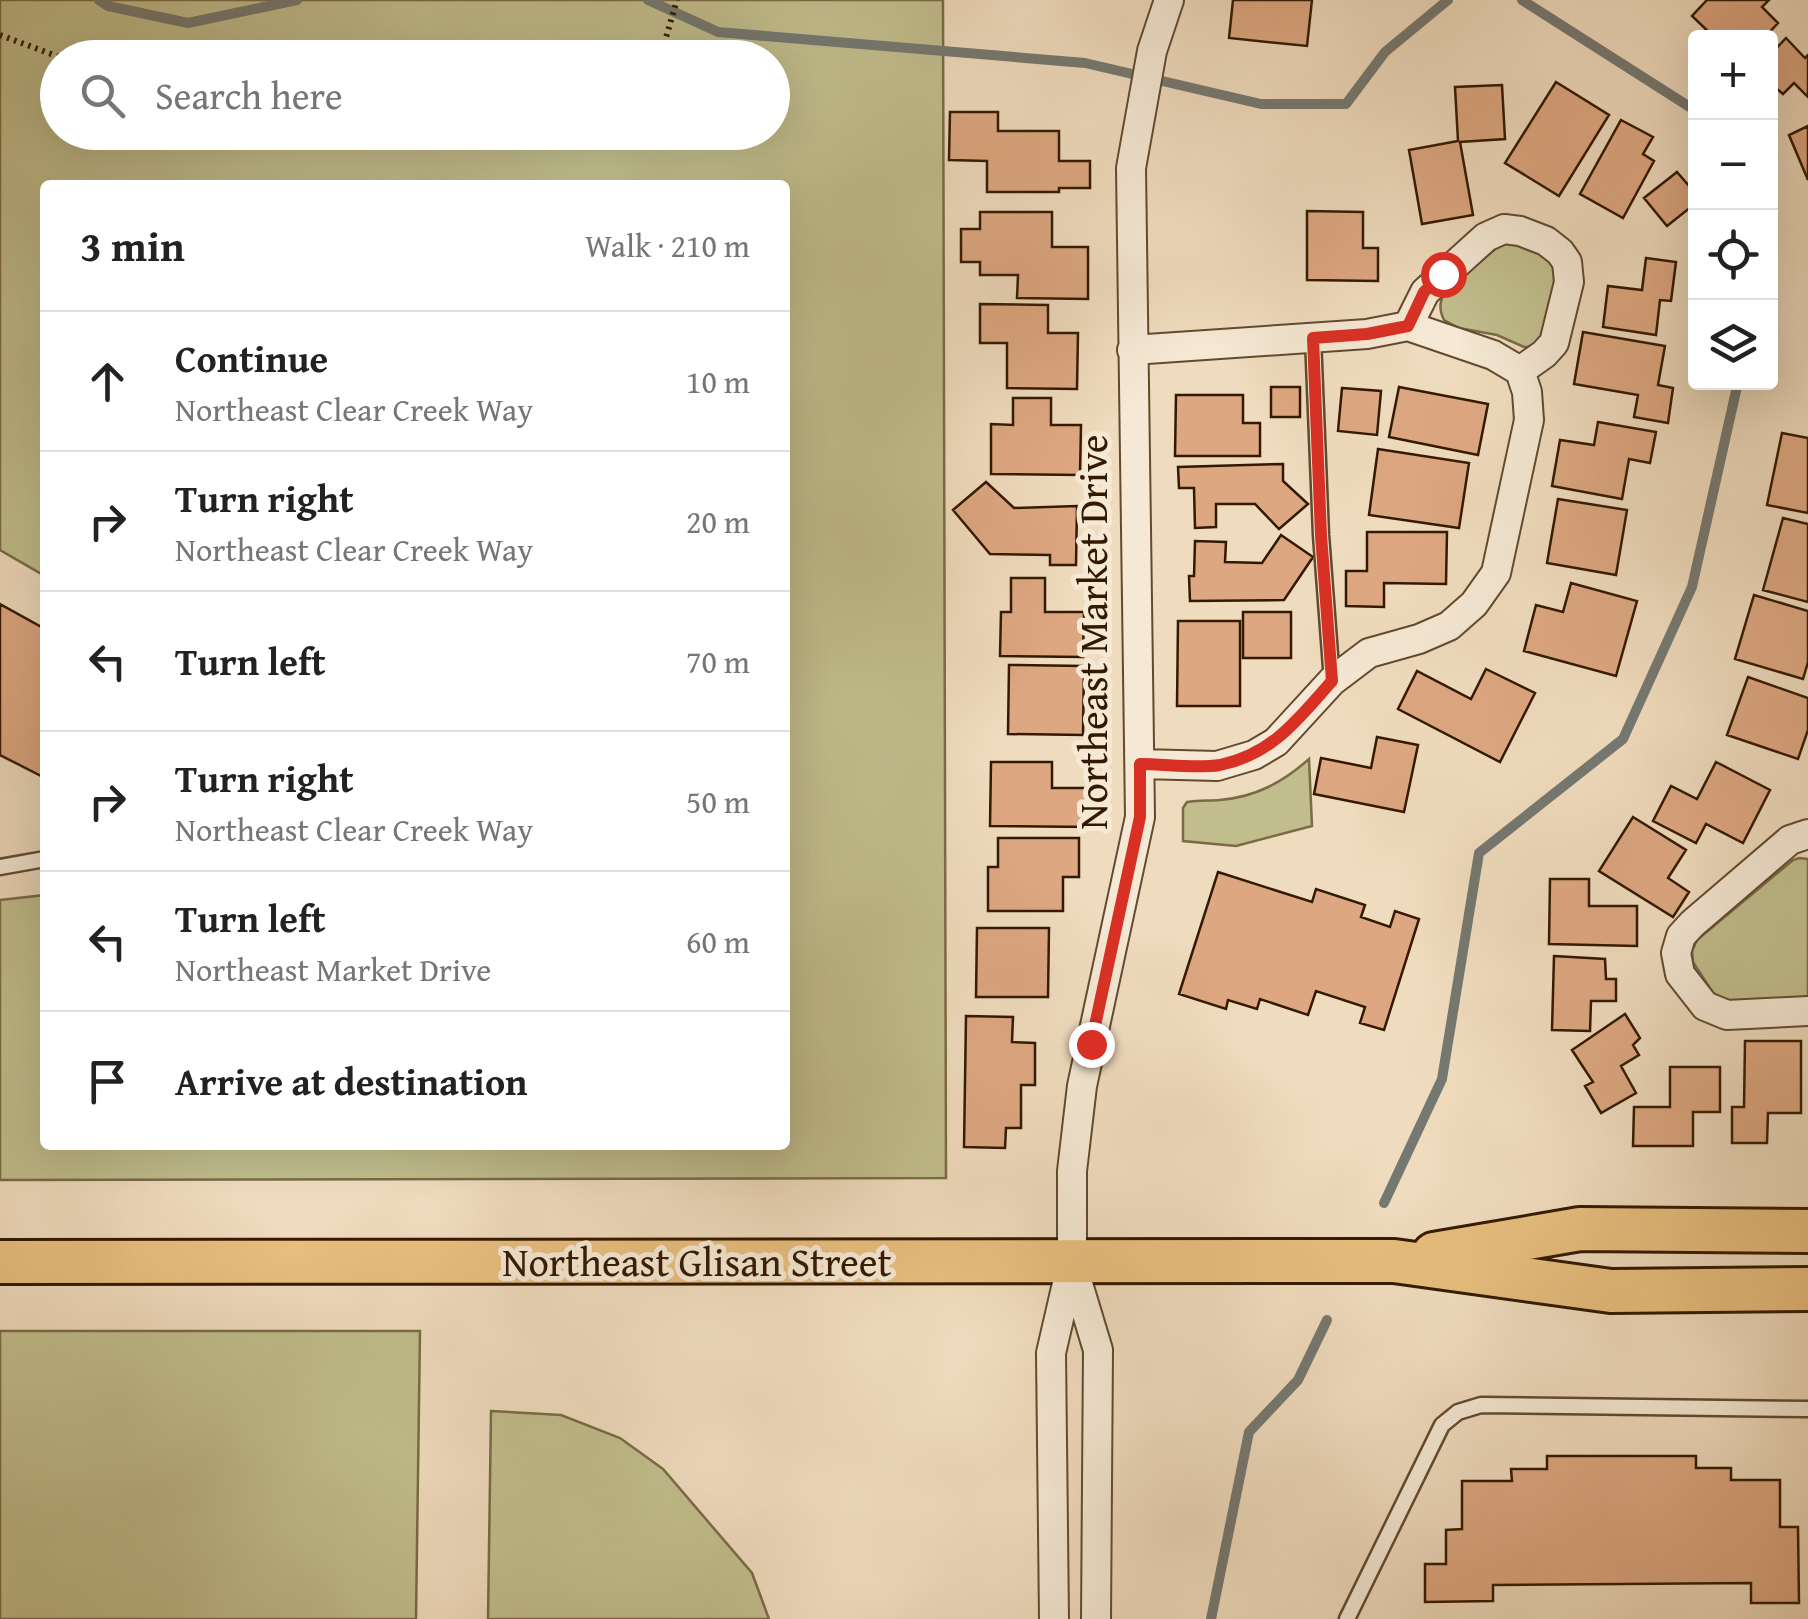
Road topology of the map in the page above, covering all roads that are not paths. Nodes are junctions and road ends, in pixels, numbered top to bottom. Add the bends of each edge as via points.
1 (1169, 0) edge
2 (1408, 326) junction
3 (1313, 338) junction
4 (1132, 350) junction
5 (1520, 372) junction
6 (1332, 681) junction
7 (1140, 764) junction
8 (1808, 834) edge
9 (40, 860) edge
10 (0, 867) edge
11 (1808, 1011) edge
12 (1808, 1231) edge
13 (1394, 1261) junction
14 (0, 1262) edge
15 (1072, 1262) junction
16 (1808, 1289) edge
17 (1808, 1409) edge
18 (1054, 1619) edge
19 (1096, 1619) edge
20 (1347, 1619) edge

1 - 4 street, Northeast Market Drive via 1152,51 1131,168
2 - 3 street
2 - 5 street via 1493,355
2 - 5 street via 1424,292 1486,237 1520,231 1560,252 1569,282 1554,343
3 - 4 street
3 - 6 lane
4 - 7 street, Northeast Market Drive
5 - 6 street via 1529,420 1496,574 1448,626 1369,653
6 - 7 street via 1276,742 1254,755 1217,766
7 - 15 street, Northeast Market Drive via 1140,817 1082,1086 1072,1171
8 - 11 street via 1790,840 1692,924 1676,953 1680,974 1706,1006 1727,1015
9 - 10 lane
12 - 13 main road, Northeast Glisan Street via 1580,1229
13 - 15 main road, Northeast Glisan Street
13 - 16 main road, Northeast Glisan Street via 1611,1291
14 - 15 main road, Northeast Glisan Street
15 - 18 street via 1051,1353
15 - 19 street via 1098,1350
17 - 20 lane via 1481,1405 1458,1412 1442,1425

